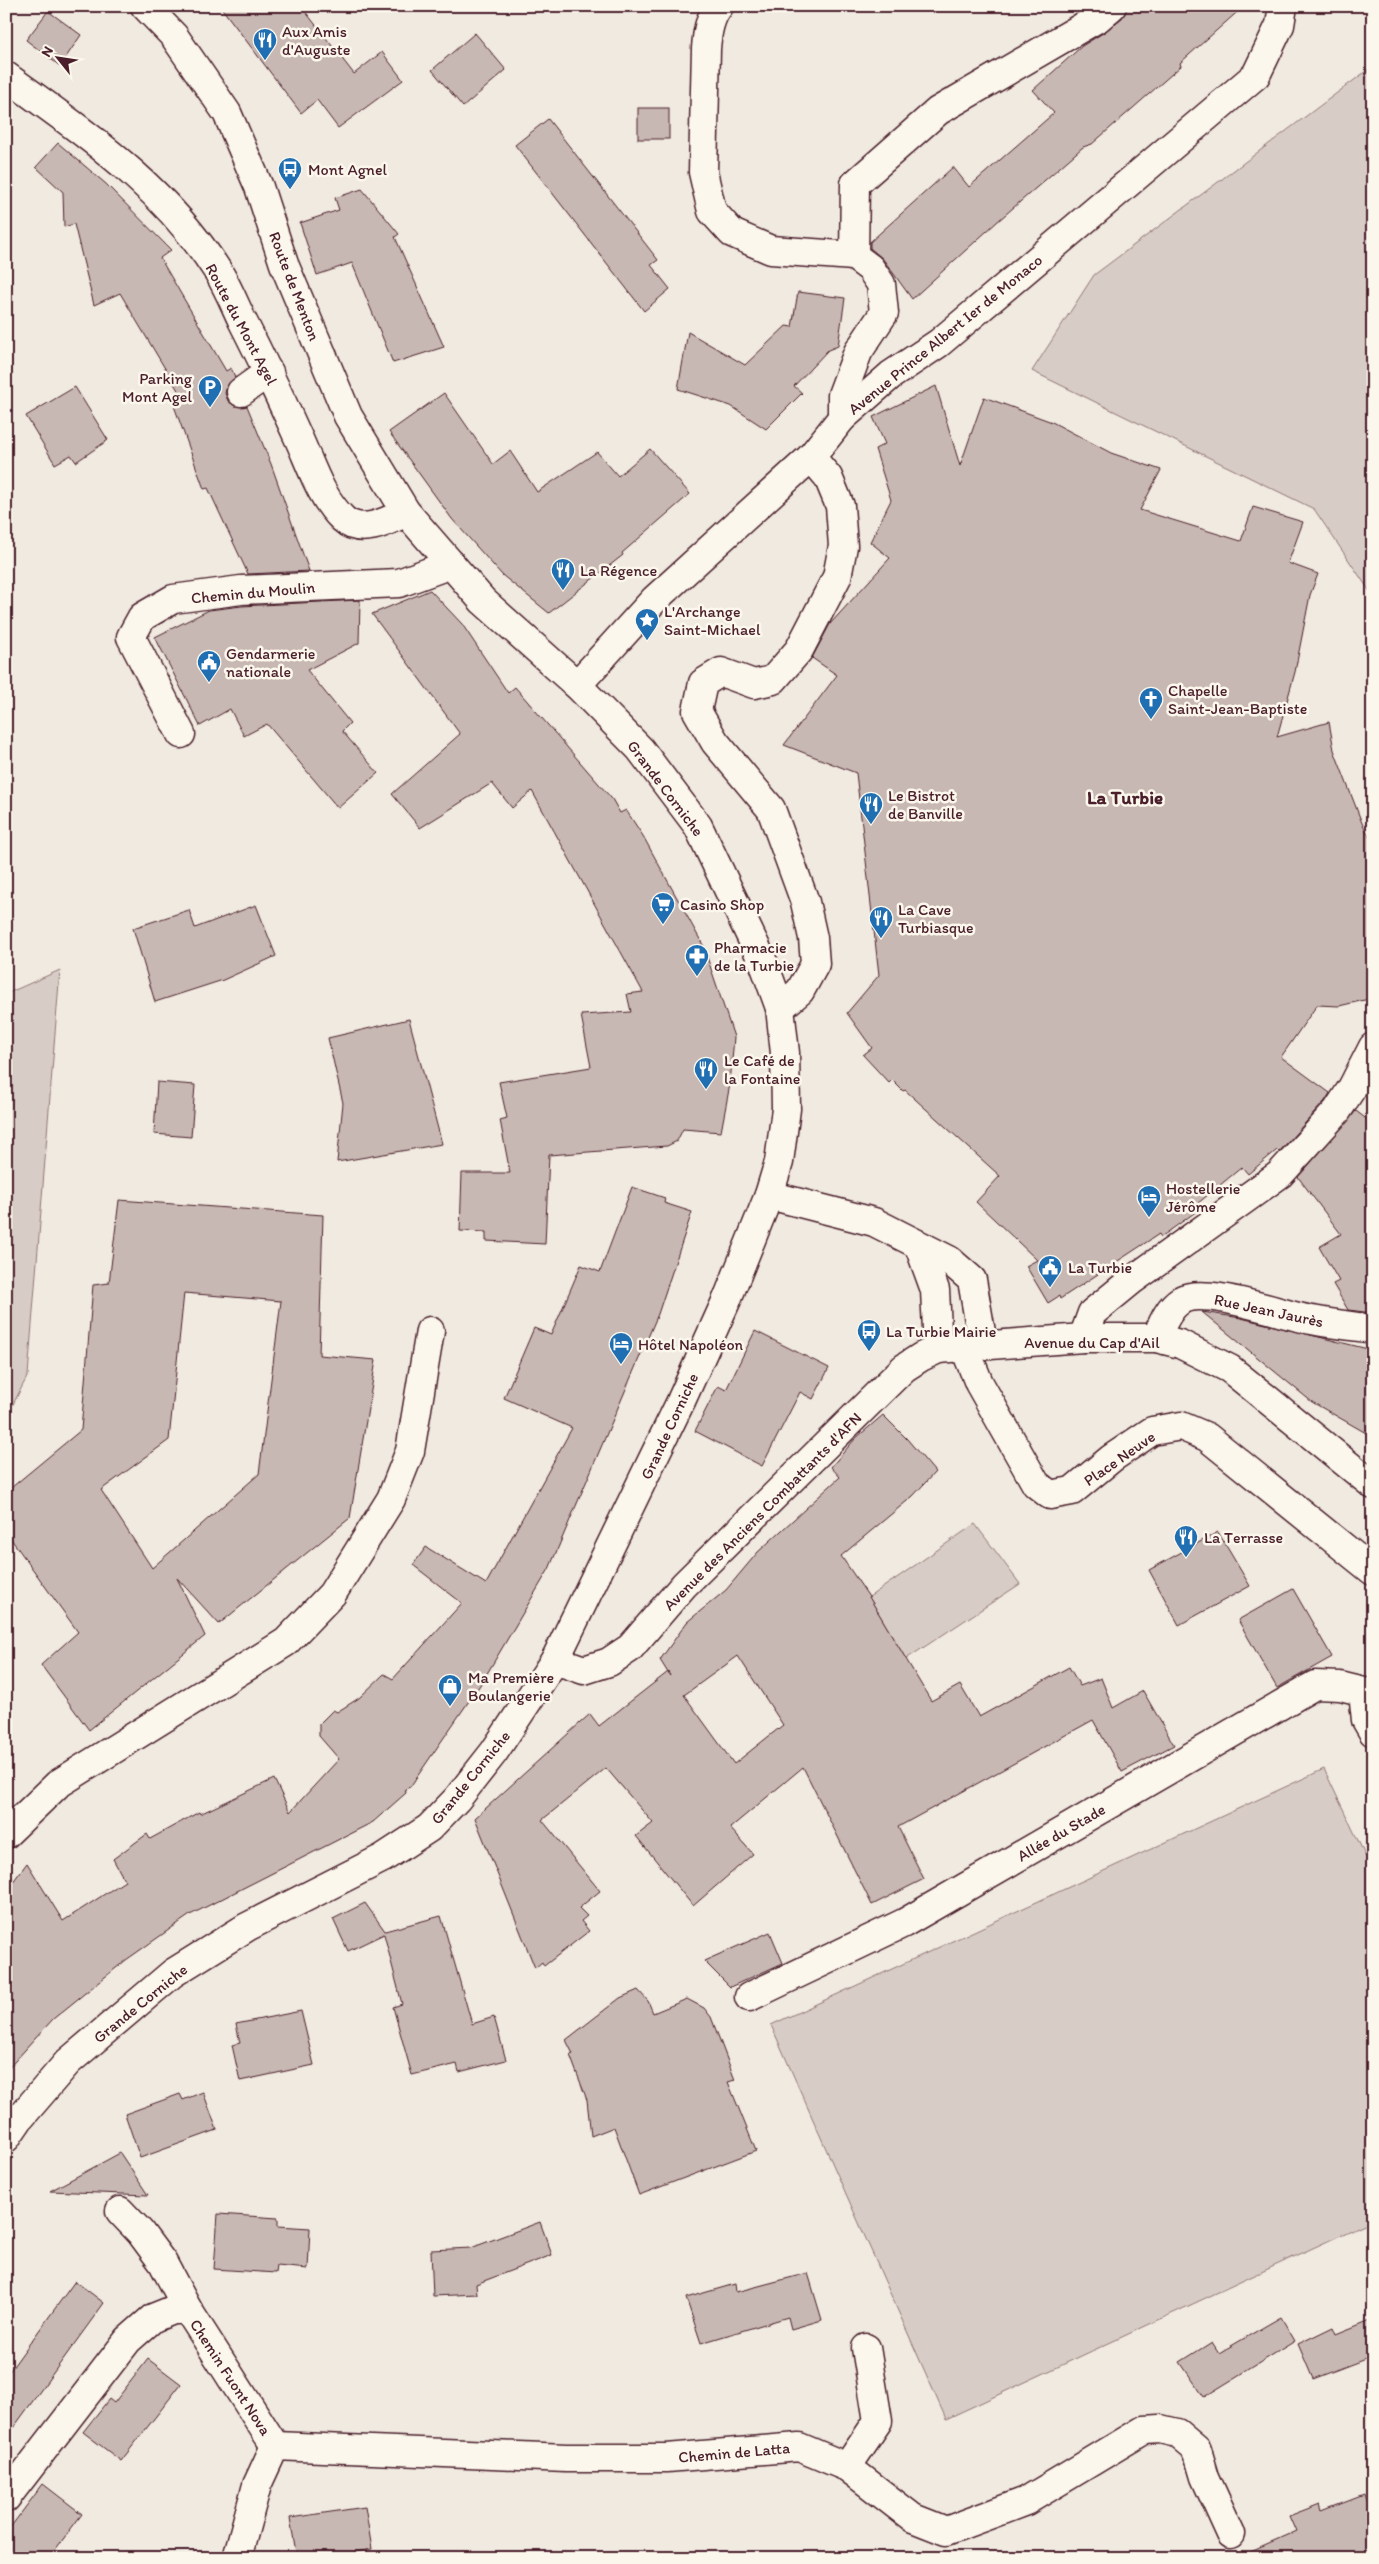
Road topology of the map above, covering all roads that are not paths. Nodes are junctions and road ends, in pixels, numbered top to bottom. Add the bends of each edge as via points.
1 (146, 6) edge
2 (719, 6) edge
3 (1112, 6) edge
4 (1283, 6) edge
5 (6, 76) edge
6 (854, 256) junction
7 (269, 372) junction
8 (241, 392) dead end
9 (842, 418) junction
10 (811, 457) junction
11 (406, 512) junction
12 (451, 564) junction
13 (146, 667) dead end
14 (577, 685) junction
15 (159, 692) junction
16 (186, 742) dead end
17 (780, 1008) junction
18 (1373, 1047) edge
19 (769, 1195) junction
20 (919, 1246) junction
21 (1373, 1330) edge
22 (430, 1331) dead end
23 (1083, 1338) junction
24 (1156, 1338) junction
25 (962, 1346) junction
26 (1368, 1475) edge
27 (1373, 1571) edge
28 (555, 1660) junction
29 (1368, 1693) edge
30 (1373, 1732) edge
31 (6, 1834) edge
32 (749, 1997) dead end
33 (10, 2123) edge
34 (120, 2211) dead end
35 (188, 2310) junction
36 (866, 2348) dead end
37 (275, 2446) junction
38 (847, 2468) junction
39 (6, 2498) edge
40 (1231, 2534) dead end
41 (237, 2558) edge

1 - 11 street, Route de Menton via 174,36 227,112 258,187 284,264 348,416
2 - 6 street via 713,13 706,49 703,172 712,211 732,232 771,250
3 - 6 street via 1098,18 938,111 855,184
4 - 9 street, Avenue Prince Albert Ier de Monaco via 1280,25 1256,75 939,343 891,375
5 - 7 street, Route du Mont Agel via 93,139 146,183 175,213 219,273
6 - 9 street via 870,268 881,284 884,313 858,352 842,395
7 - 8 street
7 - 11 street, Route du Mont Agel via 327,502 345,521 362,528
9 - 10 street, Avenue Prince Albert Ier de Monaco
10 - 14 street, Avenue Prince Albert Ier de Monaco via 655,600
10 - 17 street via 828,477 840,506 843,546 837,577 798,650 773,680 754,684 721,672 703,683 697,711 715,742 771,809 805,902 815,964 800,991
11 - 12 street, Route de Menton
12 - 14 street, Grande Corniche via 483,601
12 - 15 street, Chemin du Moulin via 399,583 241,590 173,599 142,617 132,637 181,734
13 - 15 street, Chemin du Moulin
14 - 17 street, Grande Corniche via 640,749 698,826 764,964
15 - 16 street, Chemin du Moulin
17 - 19 street, Grande Corniche via 786,1109
18 - 23 street via 1337,1111 1280,1174 1131,1281 1092,1313
19 - 20 street via 874,1222
19 - 28 street, Grande Corniche via 681,1401
20 - 25 street via 935,1290
20 - 25 street via 949,1260 972,1280
21 - 24 street, Rue Jean Jaurès via 1311,1320 1230,1300 1192,1296 1180,1300 1169,1312
22 - 31 street via 410,1451 391,1499 332,1594 286,1642 58,1784
23 - 24 street, Avenue du Cap d'Ail
23 - 25 street, Avenue du Cap d'Ail
24 - 26 street, Avenue du Cap d'Ail via 1180,1344 1230,1369
25 - 27 street, Place Neuve via 979,1383 1036,1484 1050,1495 1072,1491 1152,1431 1181,1426 1207,1437
25 - 28 street, Avenue des Anciens Combattants d'AFN via 921,1356 904,1368 684,1585 630,1648 609,1662 584,1670
28 - 33 street, Grande Corniche via 494,1752 429,1828 383,1858 246,1927 173,1973 68,2062
29 - 30 street via 1366,1720
29 - 32 street, Allée du Stade via 1340,1686 1315,1685 904,1923
34 - 35 street, Chemin Fuont Nova via 163,2263
35 - 37 street, Chemin Fuont Nova
35 - 39 street via 173,2310 154,2318 128,2340
36 - 38 street via 878,2421
37 - 38 street, Chemin de Latta via 566,2458 667,2458 799,2447
37 - 41 street, Chemin Fuont Nova via 257,2485
38 - 40 street, Chemin de Latta via 913,2518 946,2531 1026,2501 1144,2430 1160,2429 1177,2433 1197,2450 1205,2477

